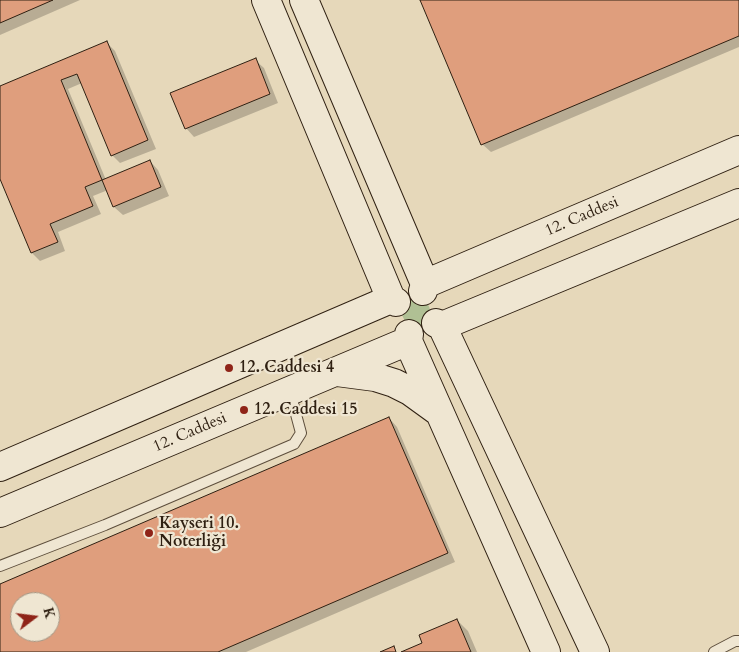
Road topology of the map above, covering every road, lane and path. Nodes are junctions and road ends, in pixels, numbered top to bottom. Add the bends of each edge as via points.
1 (266, 0) edge
2 (304, 0) edge
3 (739, 150) edge
4 (739, 203) edge
5 (424, 287) junction
6 (394, 300) junction
7 (439, 324) junction
8 (409, 338) junction
9 (336, 372) junction
10 (290, 391) junction
11 (440, 413) junction
12 (0, 467) edge
13 (0, 513) edge
14 (0, 566) edge
15 (739, 641) edge
16 (546, 652) edge
17 (594, 652) edge
18 (714, 652) edge

1 - 6 main road
2 - 5 main road
3 - 5 main road, 12. Caddesi
4 - 7 main road
5 - 6 main road via 408,291
5 - 7 main road via 436,300
6 - 8 main road via 397,324
6 - 12 main road
7 - 8 main road
7 - 17 main road
8 - 9 main road, 12. Caddesi
8 - 11 main road
9 - 10 main road, 12. Caddesi
9 - 11 main road via 375,377 394,384 426,401
10 - 13 main road, 12. Caddesi
10 - 14 lane via 301,433 294,444
11 - 16 main road
15 - 18 lane

